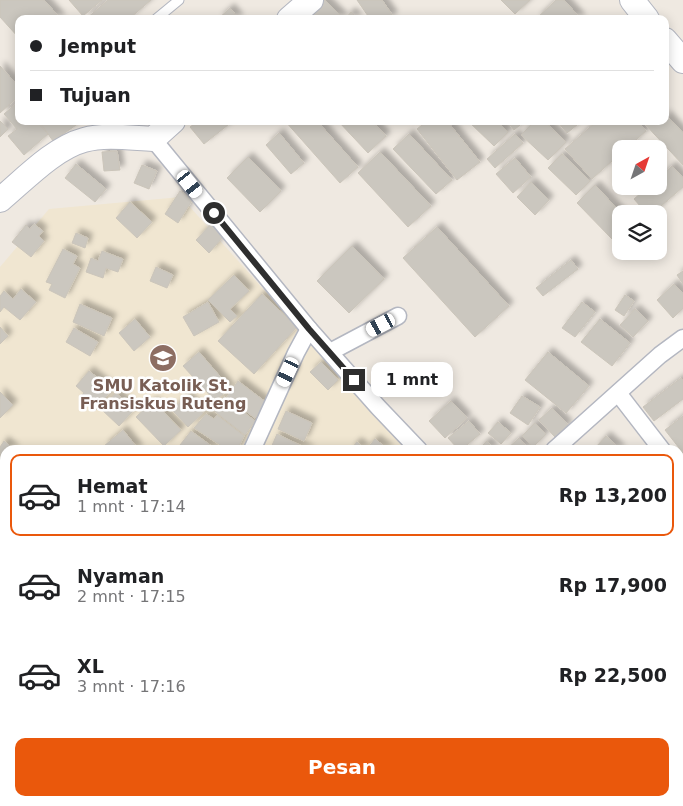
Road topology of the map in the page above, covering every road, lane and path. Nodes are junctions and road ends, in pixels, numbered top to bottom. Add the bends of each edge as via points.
1 (179, 0) edge
2 (311, 0) edge
3 (632, 0) edge
4 (161, 15) edge
5 (294, 15) edge
6 (644, 15) edge
7 (669, 45) edge
8 (683, 61) edge
9 (169, 125) edge
10 (153, 139) junction
11 (0, 200) edge
12 (398, 316) dead end
13 (309, 329) junction
14 (683, 338) edge
15 (330, 352) junction
16 (618, 393) junction
17 (254, 445) edge
18 (414, 445) edge
19 (560, 445) edge
20 (658, 445) edge

1 - 4 lane
2 - 5 street
3 - 6 street
7 - 8 street
9 - 10 street
10 - 11 street via 84,139 61,148
10 - 13 street
12 - 15 street
13 - 15 street
13 - 17 street
14 - 16 street
15 - 18 street
16 - 19 street
16 - 20 street

